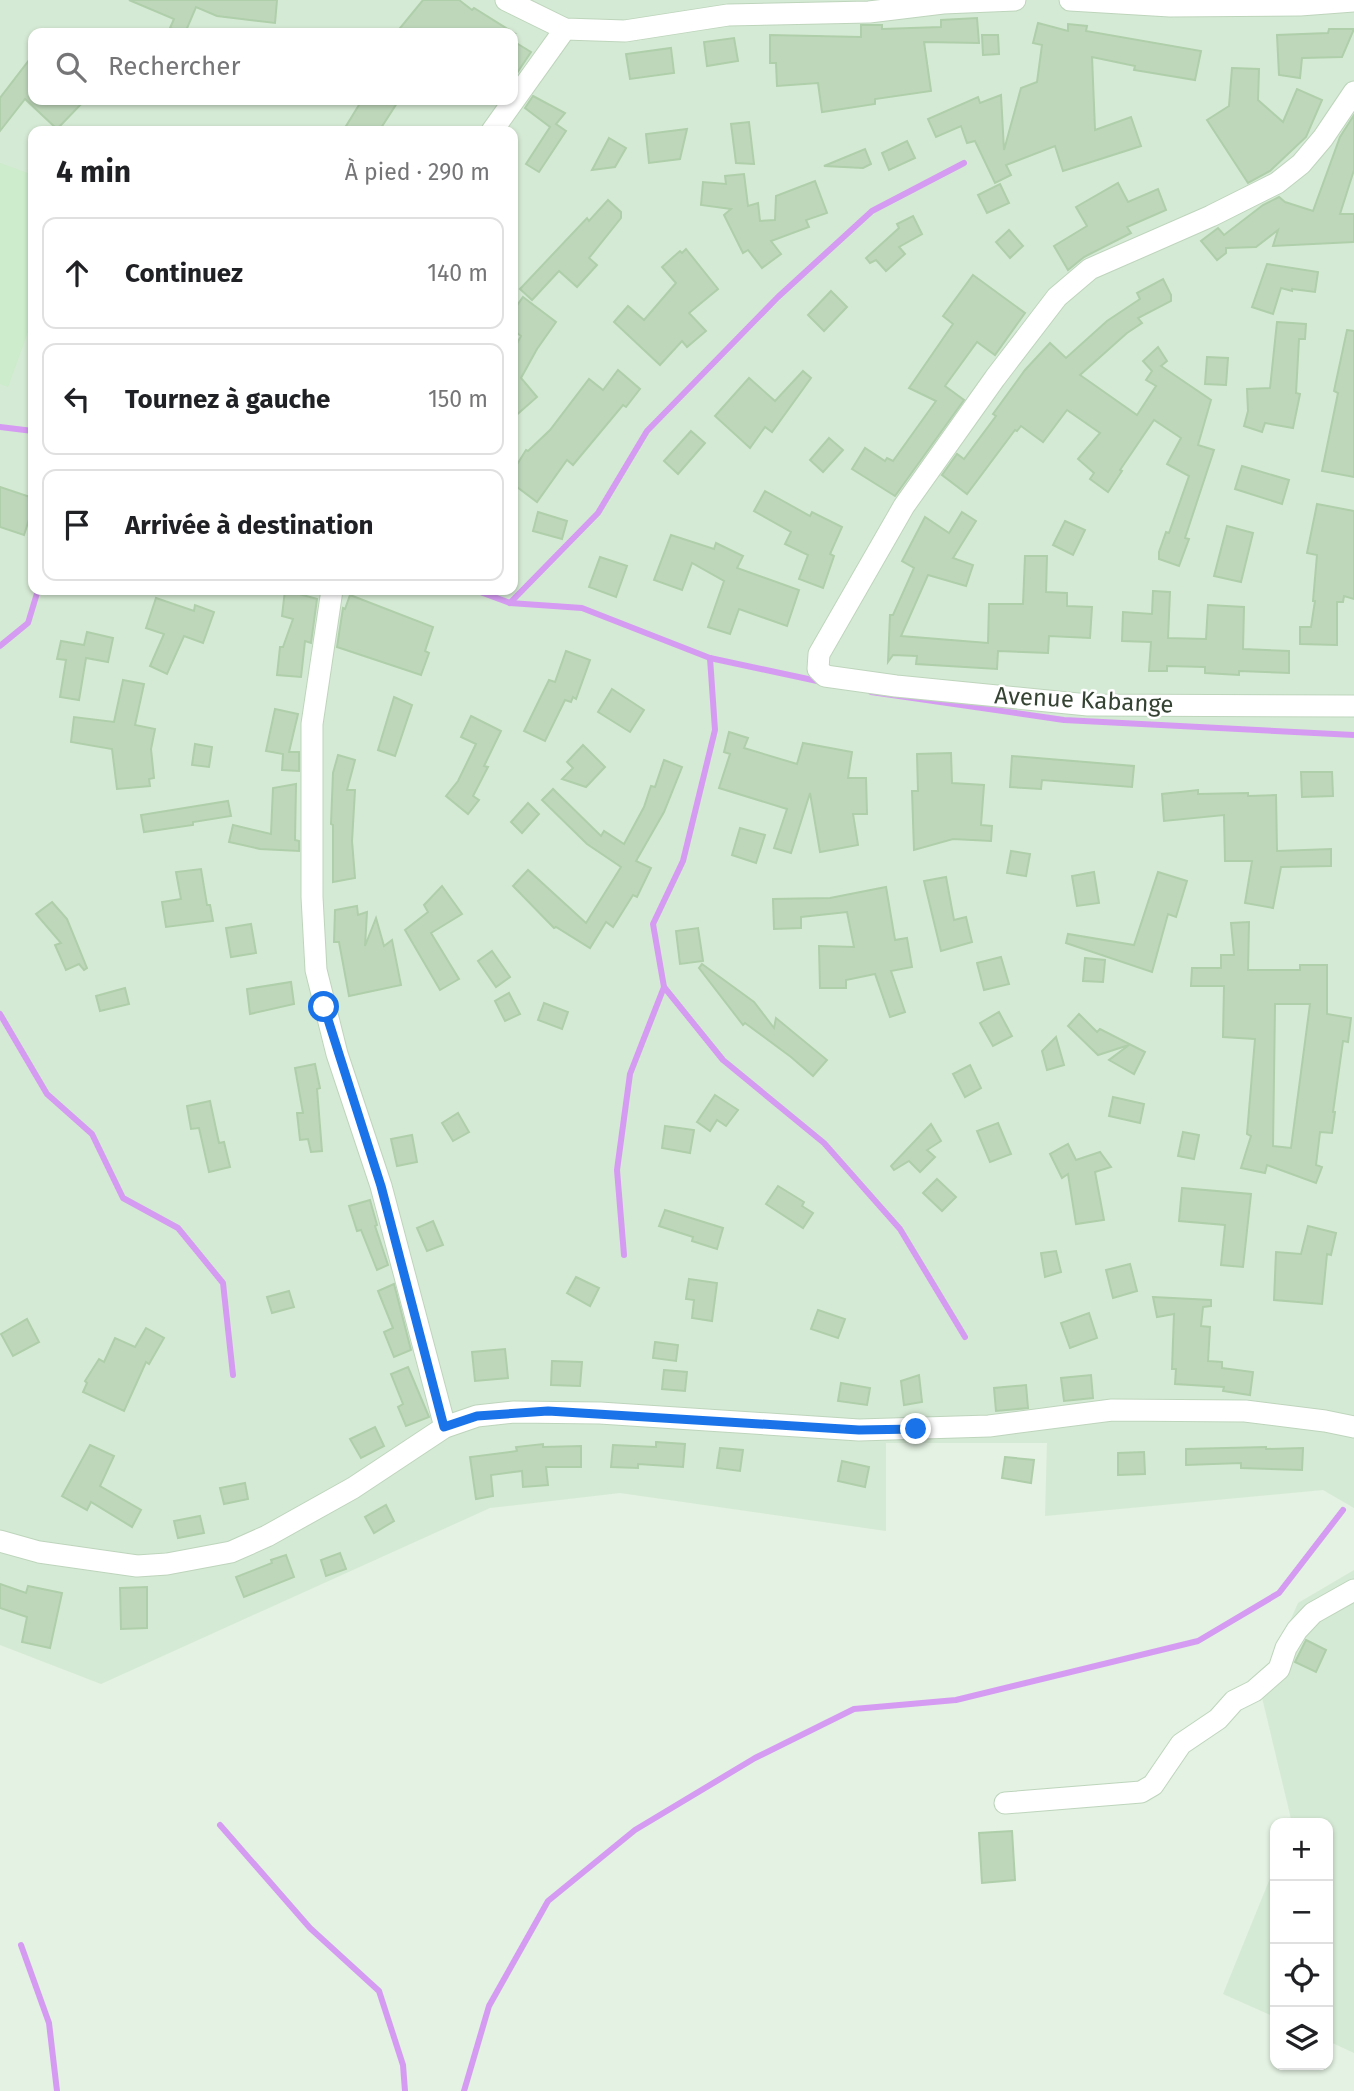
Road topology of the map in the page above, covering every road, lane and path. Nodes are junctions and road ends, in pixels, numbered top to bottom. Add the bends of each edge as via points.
1 (506, 0) edge
2 (1016, 0) edge
3 (1070, 0) edge
4 (1354, 1) edge
5 (565, 29) junction
6 (1354, 92) edge
7 (518, 95) edge
8 (511, 105) edge
9 (496, 126) edge
10 (331, 595) edge
11 (1354, 706) edge
12 (444, 1427) junction
13 (1354, 1427) edge
14 (0, 1541) edge
15 (1354, 1590) edge
16 (1005, 1803) dead end

1 - 5 street
2 - 5 street via 869,12 728,16 625,31
3 - 4 street via 1170,6
5 - 7 street
6 - 11 street, Avenue Kabange via 1301,164 1276,183 1090,269 1057,297 904,506 819,654 818,669 825,676 897,686 1088,705
8 - 9 street
10 - 12 street via 312,724 316,970 337,1054 384,1199
12 - 13 street via 477,1416 548,1411 859,1430 916,1429 989,1426 1112,1409 1245,1412
12 - 14 street via 354,1488 231,1552 137,1566 39,1552
15 - 16 street via 1313,1613 1286,1648 1279,1669 1186,1739 1153,1784 1141,1792

